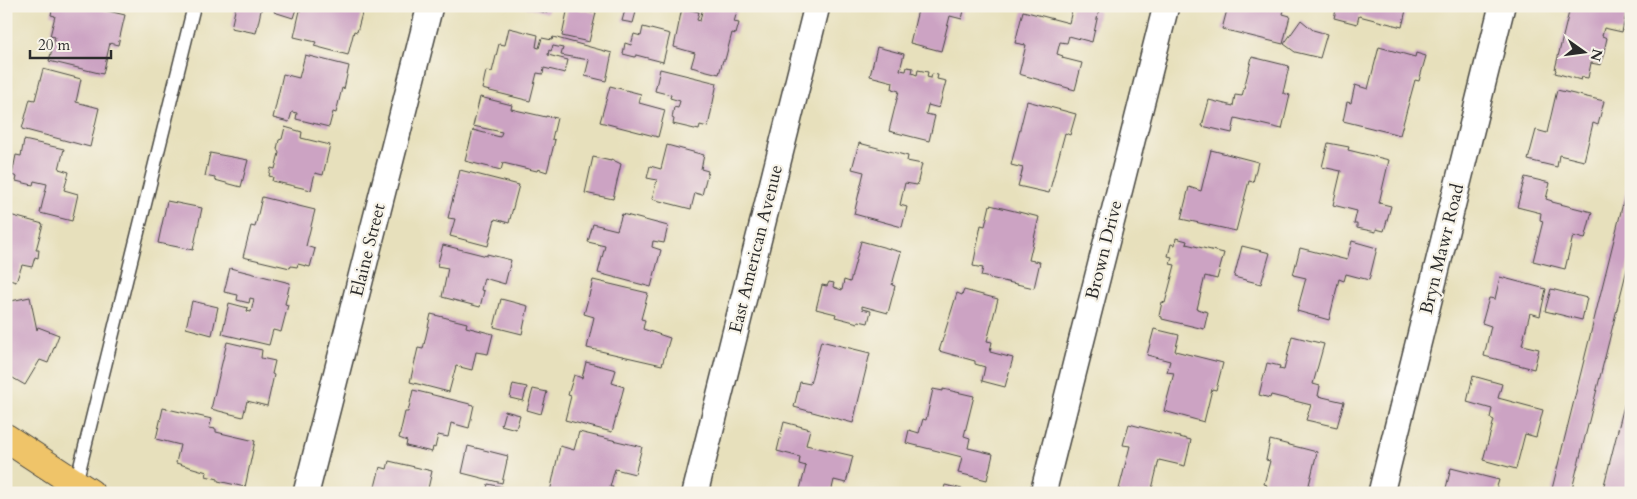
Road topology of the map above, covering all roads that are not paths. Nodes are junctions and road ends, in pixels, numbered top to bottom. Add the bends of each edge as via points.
1 (194, 6) edge
2 (430, 6) edge
3 (817, 6) edge
4 (1166, 6) edge
5 (1502, 6) edge
6 (6, 438) edge
7 (83, 488) edge
8 (306, 493) edge
9 (695, 493) edge
10 (1043, 493) edge
11 (1381, 493) edge

1 - 7 lane
2 - 8 street, Elaine Street
3 - 9 street, East American Avenue
4 - 10 street, Brown Drive
5 - 11 street, Bryn Mawr Road
6 - 7 main road

